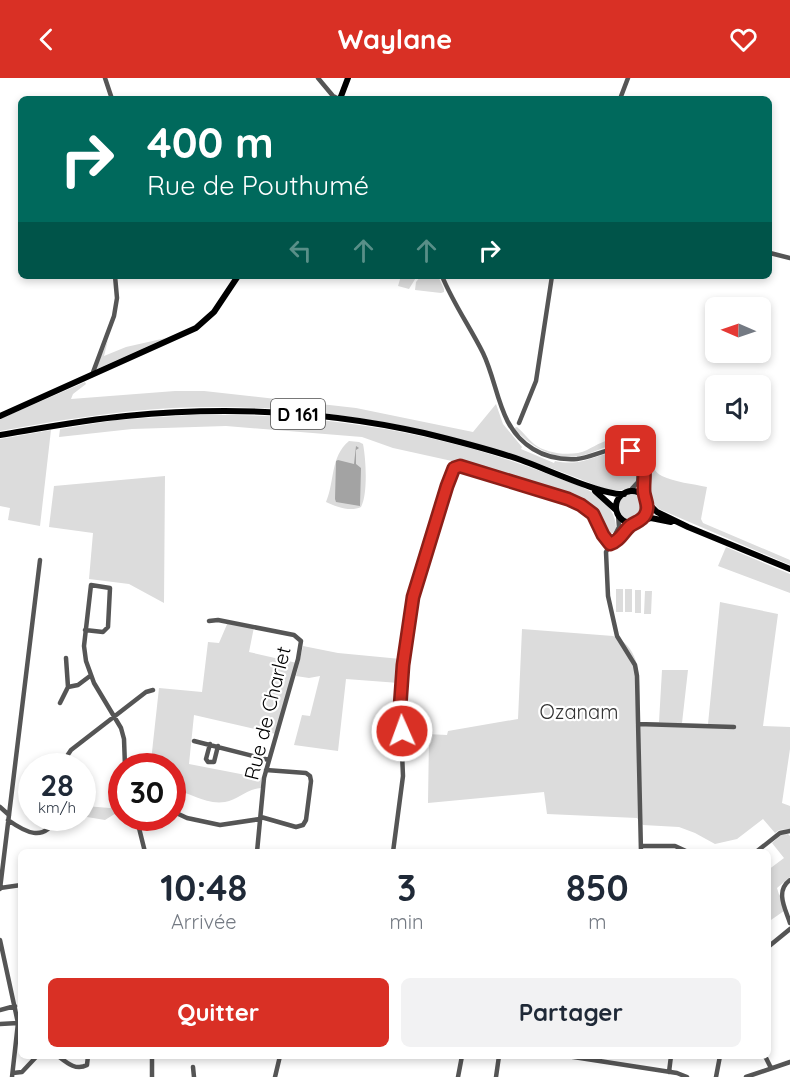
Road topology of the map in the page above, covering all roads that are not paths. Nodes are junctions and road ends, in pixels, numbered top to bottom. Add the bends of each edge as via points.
1 (105, 78) edge
2 (318, 78) edge
3 (348, 78) edge
4 (628, 78) edge
5 (111, 96) edge
6 (333, 96) edge
7 (341, 96) edge
8 (621, 96) edge
9 (772, 254) edge
10 (790, 258) edge
11 (115, 279) edge
12 (236, 279) edge
13 (444, 279) edge
14 (552, 279) edge
15 (92, 375) junction
16 (0, 416) edge
17 (519, 423) dead end
18 (0, 435) edge
19 (607, 450) junction
20 (587, 485) junction
21 (626, 493) junction
22 (646, 501) junction
23 (617, 512) junction
24 (638, 521) junction
25 (688, 527) junction
26 (610, 544) junction
27 (40, 560) dead end
28 (790, 569) edge
29 (209, 621) dead end
30 (85, 630) junction
31 (66, 658) dead end
32 (90, 676) junction
33 (68, 687) junction
34 (153, 690) dead end
35 (60, 703) dead end
36 (114, 716) junction
37 (638, 724) junction
38 (734, 727) dead end
39 (194, 741) dead end
40 (210, 744) junction
41 (219, 746) junction
42 (70, 753) edge
43 (124, 753) edge
44 (269, 760) junction
45 (266, 770) junction
46 (0, 807) edge
47 (9, 818) junction
48 (186, 818) edge
49 (260, 818) junction
50 (18, 827) joint
51 (25, 831) edge
52 (42, 831) edge
53 (140, 831) edge
54 (790, 831) edge
55 (7, 836) junction
56 (145, 849) edge
57 (257, 849) edge
58 (393, 849) edge
59 (641, 849) edge
60 (682, 849) edge
61 (760, 849) edge
62 (2, 862) edge
63 (790, 880) edge
64 (18, 886) edge
65 (0, 889) edge
66 (790, 923) edge
67 (790, 929) edge
68 (0, 940) edge
69 (771, 945) edge
70 (2, 956) edge
71 (15, 1006) junction
72 (0, 1010) edge
73 (18, 1023) junction
74 (0, 1024) edge
75 (34, 1059) edge
76 (62, 1059) edge
77 (88, 1059) edge
78 (152, 1059) edge
79 (279, 1059) edge
80 (461, 1059) edge
81 (499, 1059) edge
82 (586, 1059) edge
83 (671, 1059) edge
84 (719, 1059) edge
85 (766, 1059) edge
86 (788, 1062) edge
87 (194, 1067) dead end
88 (771, 1068) junction
89 (788, 1069) dead end
90 (669, 1072) junction
91 (13, 1075) edge
92 (152, 1077) edge
93 (194, 1077) edge
94 (275, 1077) edge
95 (458, 1077) edge
96 (496, 1077) edge
97 (687, 1077) edge
98 (716, 1077) edge
99 (746, 1077) edge

1 - 5 street
2 - 6 street
3 - 7 main road
4 - 8 street
9 - 10 street
11 - 15 street via 114,316
12 - 15 main road via 201,324
13 - 19 street via 483,354 505,417 519,439 539,453 557,458 579,459
14 - 17 street via 536,381
15 - 16 main road
18 - 20 main road, D 161 via 171,412 308,415 460,442
19 - 21 street via 623,452 636,464 639,479
19 - 22 street via 626,449 641,460
20 - 21 main road, D 161 via 611,494
20 - 23 main road, D 161
21 - 22 main road via 637,492
21 - 23 main road via 618,500
22 - 24 main road via 646,513
22 - 25 main road via 657,512
23 - 24 main road via 624,521
23 - 26 street via 619,527
24 - 25 main road via 656,518
24 - 26 street
25 - 28 main road
26 - 37 street via 606,552 609,604 617,636 635,665
26 - 58 street via 593,514 575,502 460,466 454,468 408,620 400,707 403,776
27 - 47 street
29 - 44 street, Rue de Charlet via 300,639 298,659
30 - 30 street via 91,585 110,588 108,627 103,632
30 - 32 street via 84,654
31 - 33 street
32 - 33 street
32 - 36 street
33 - 35 street
34 - 36 street
36 - 42 street
36 - 43 street via 123,736
37 - 38 street
37 - 59 street
39 - 40 street
40 - 41 street
40 - 41 street via 206,760 212,763
41 - 44 street
44 - 45 street, Rue de Charlet
45 - 49 street, Rue de Charlet
45 - 49 street via 306,773 311,781 303,825 296,827
46 - 47 street
47 - 50 street
47 - 55 street
48 - 49 street via 220,825
49 - 57 street, Rue de Charlet
50 - 55 street
51 - 52 street
53 - 56 street
54 - 61 street via 780,833
55 - 62 street
59 - 60 street
62 - 65 street
63 - 66 street via 781,893
64 - 65 street
67 - 69 street
68 - 70 street
70 - 71 street
71 - 72 street
71 - 73 street
73 - 74 street
73 - 91 street
75 - 91 street via 22,1072
76 - 77 street via 70,1066 84,1067
78 - 92 street
79 - 94 street
80 - 95 street
81 - 96 street
82 - 90 street
83 - 90 street
84 - 98 street
85 - 88 street
86 - 88 street
86 - 89 street
87 - 93 street
88 - 99 street
90 - 97 street

